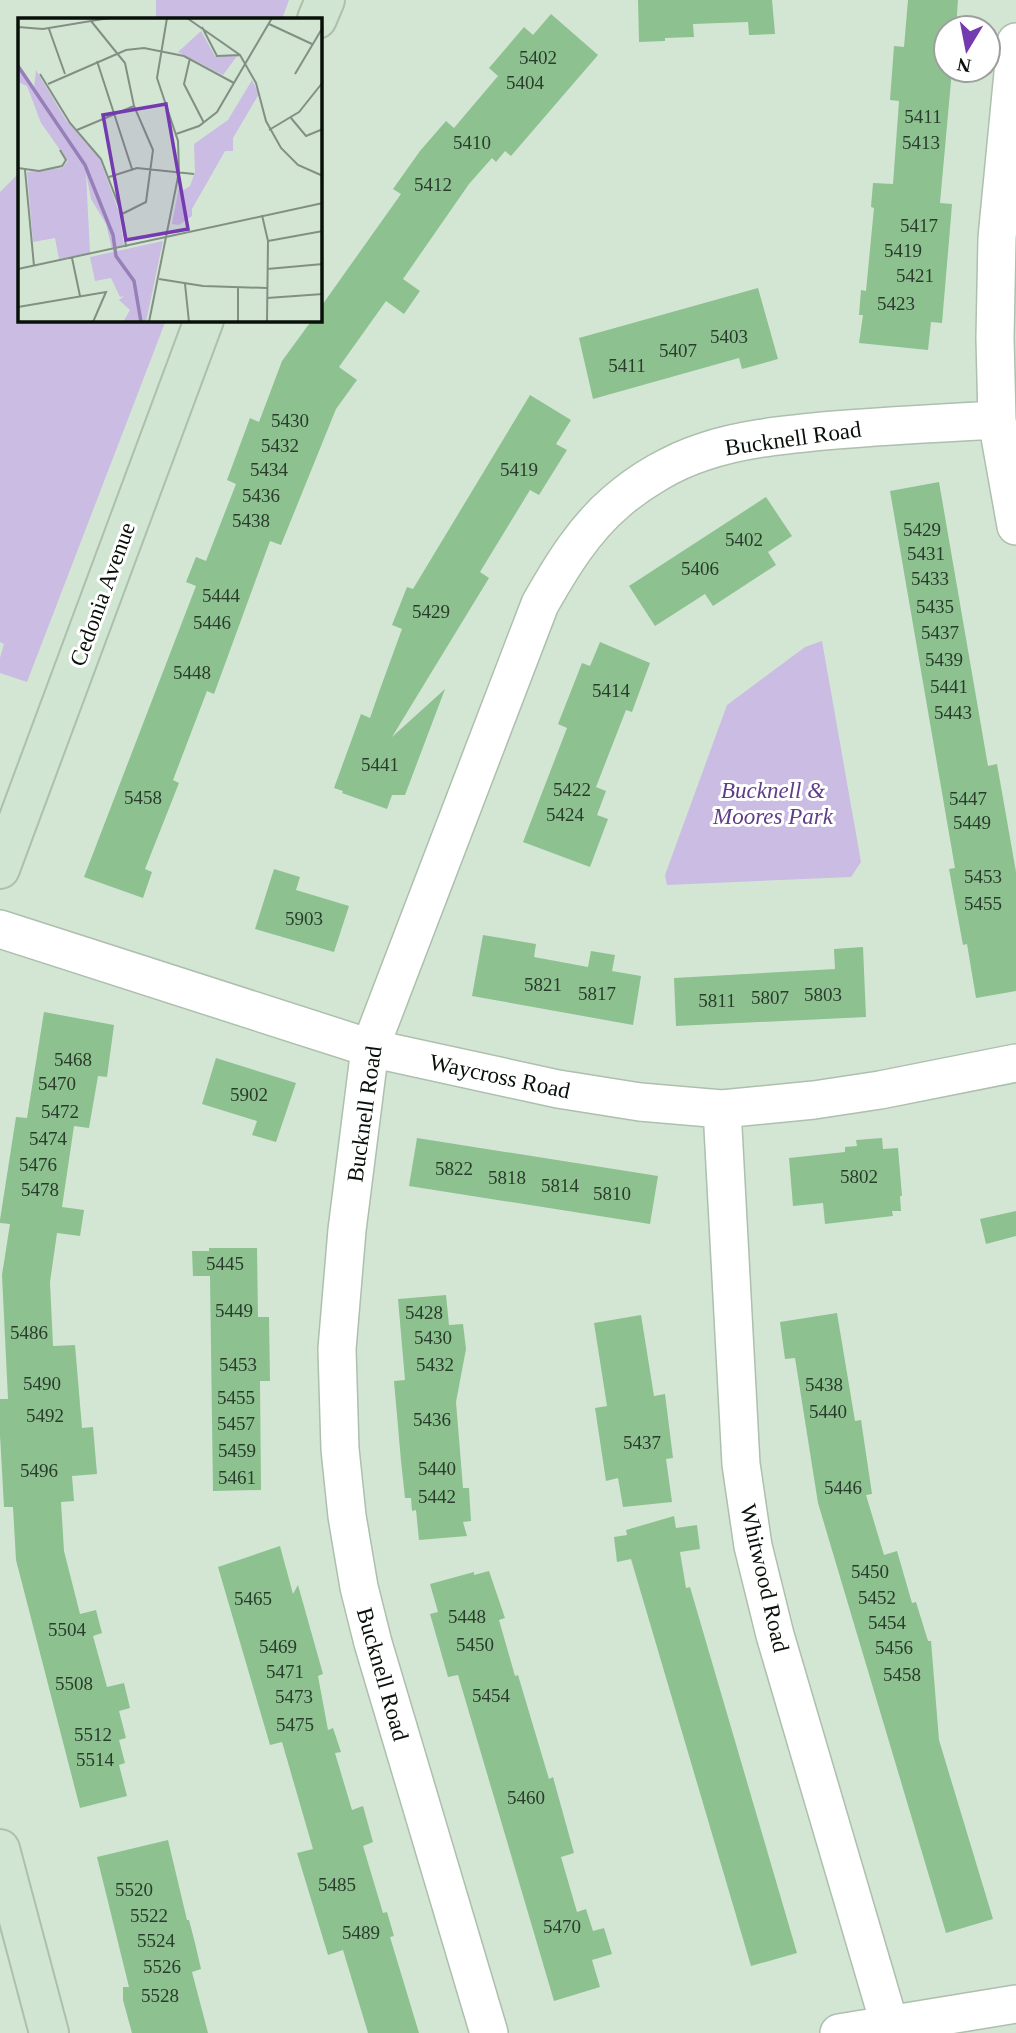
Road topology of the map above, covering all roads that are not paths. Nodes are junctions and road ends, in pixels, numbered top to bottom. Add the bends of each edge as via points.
1 (325, 0) edge
2 (317, 18) edge
3 (1016, 42) edge
4 (203, 322) edge
5 (998, 420) junction
6 (1016, 526) edge
7 (0, 869) edge
8 (0, 929) edge
9 (370, 1048) junction
10 (1016, 1063) edge
11 (722, 1109) junction
12 (0, 1849) edge
13 (1016, 2004) edge
14 (891, 2029) edge
15 (49, 2033) edge
16 (489, 2033) edge
17 (839, 2033) edge

1 - 2 street
3 - 5 street via 997,238
4 - 7 street, Cedonia Avenue
5 - 6 street
5 - 9 street, Bucknell Road via 887,425 754,439 702,452 660,471 615,502 583,536 541,604
8 - 9 street, Waycross Road
9 - 11 street, Waycross Road via 558,1089
9 - 16 street, Bucknell Road via 337,1349 347,1516 373,1643
10 - 11 street, Waycross Road via 880,1090
11 - 14 street, Whitwood Road via 741,1464 753,1546
12 - 15 street
13 - 14 street
14 - 17 street

